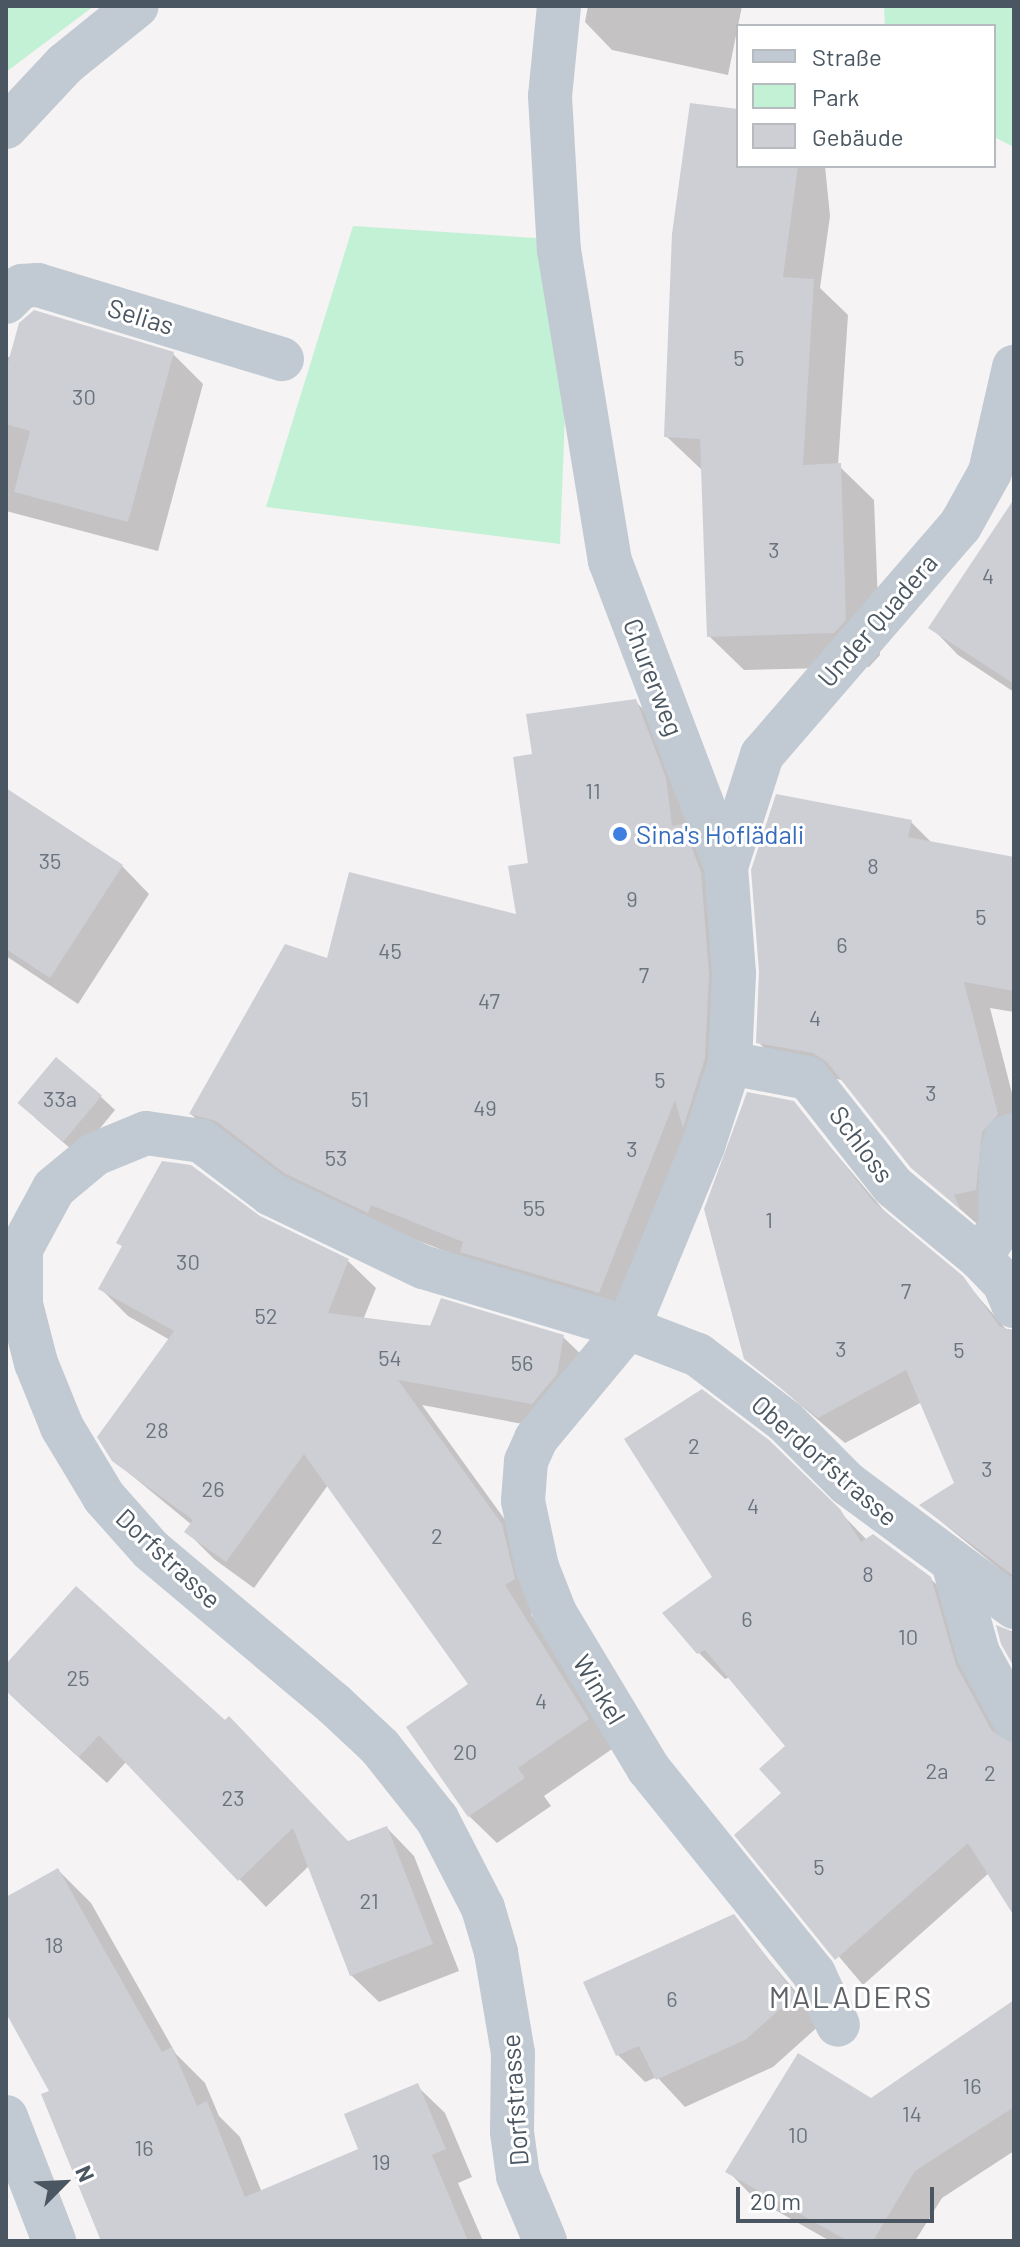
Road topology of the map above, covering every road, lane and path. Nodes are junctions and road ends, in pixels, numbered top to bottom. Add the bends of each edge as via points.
1 (137, 6) edge
2 (559, 6) edge
3 (6, 127) edge
4 (11, 284) edge
5 (282, 359) dead end
6 (1014, 367) edge
7 (726, 867) junction
8 (730, 1063) junction
9 (1014, 1135) edge
10 (14, 1244) edge
11 (980, 1258) junction
12 (1014, 1306) edge
13 (628, 1328) junction
14 (954, 1566) junction
15 (1014, 1607) edge
16 (1014, 1719) edge
17 (838, 2025) dead end
18 (6, 2117) edge
19 (54, 2241) edge
20 (545, 2241) edge

1 - 3 street via 65,64
2 - 7 street, Churerweg via 550,96 559,250 610,561
4 - 5 street, Selias via 38,285
6 - 7 street, Under Quadera via 990,472 960,526 762,755
7 - 8 street, Churerweg via 733,913
8 - 11 street, Schloss via 808,1078 893,1186
8 - 13 street, Churerweg via 703,1146
9 - 11 street via 1006,1138 1001,1158 1000,1227
10 - 13 street, Dorfstrasse via 54,1188 95,1154 146,1133 201,1141 271,1194 423,1267
10 - 20 street, Dorfstrasse via 21,1304 36,1363 62,1427 104,1497 151,1550 380,1747 437,1819 463,1863 499,1963 513,2053 512,2132 518,2176
11 - 12 street, Schloss via 1004,1283
13 - 14 street, Oberdorfstrasse via 698,1355 785,1421 848,1484
13 - 17 street, Winkel via 536,1439 526,1461 523,1501 537,1567 555,1613 648,1768 814,1974
14 - 15 street, Oberdorfstrasse
14 - 16 street via 978,1653
18 - 19 street

